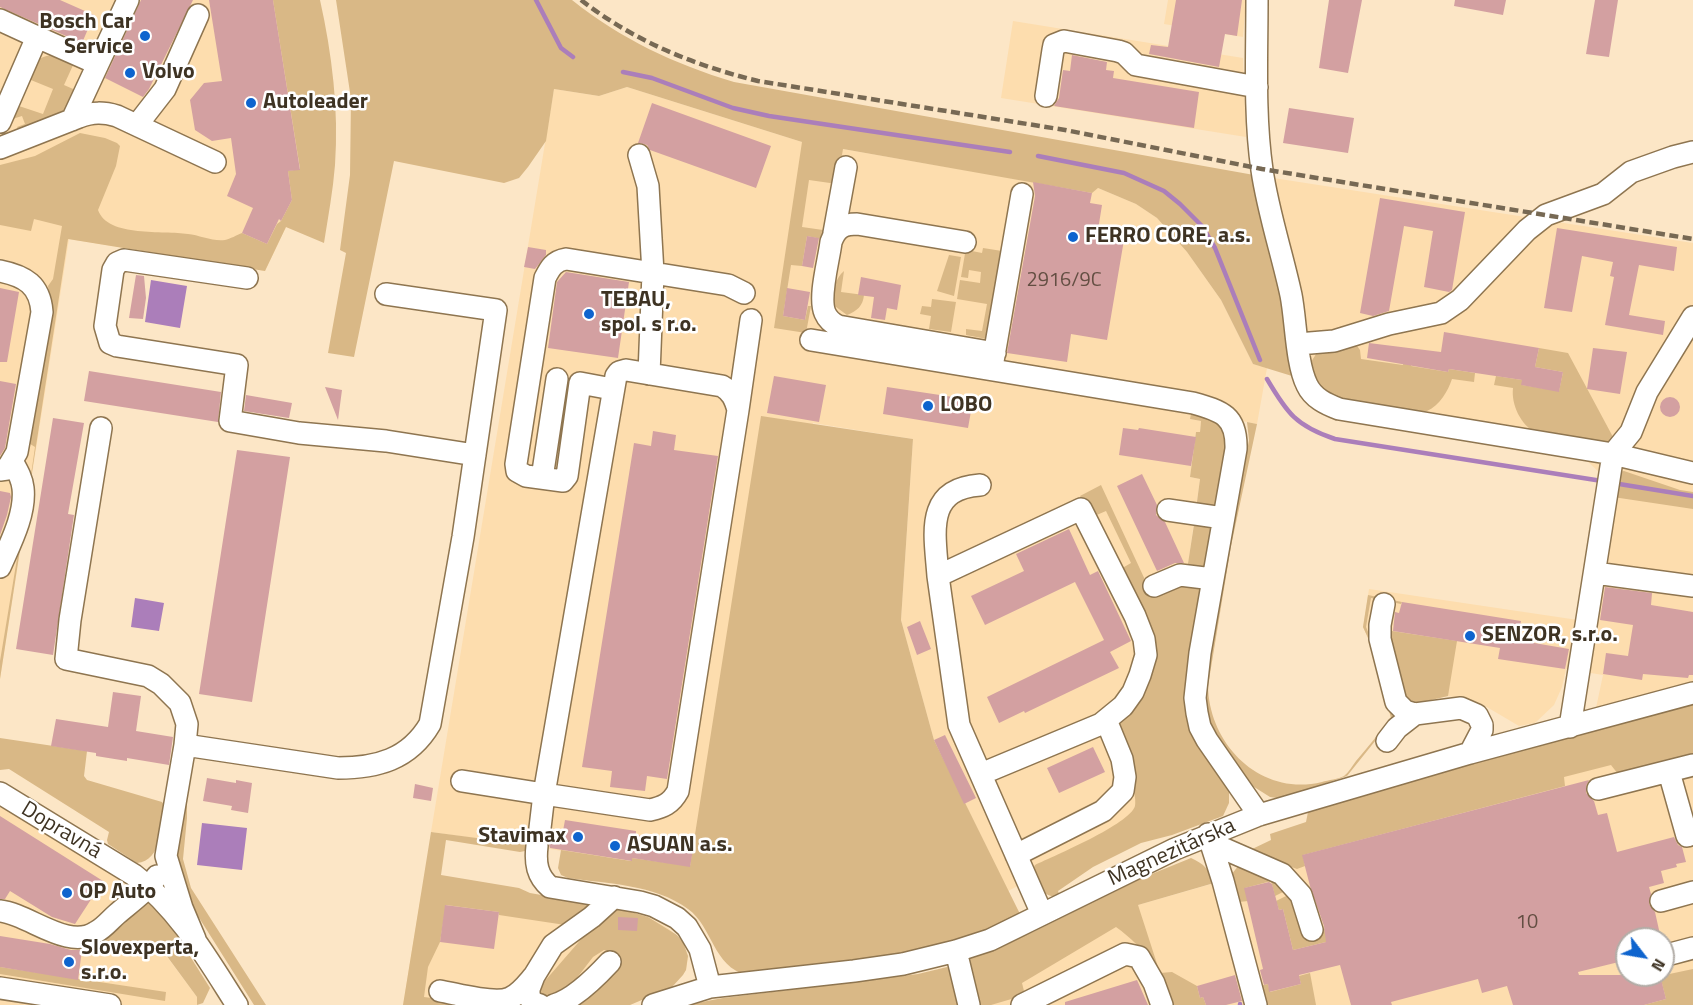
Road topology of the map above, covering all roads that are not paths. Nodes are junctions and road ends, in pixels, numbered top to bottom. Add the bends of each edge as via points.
1 (128, 0) edge
2 (1257, 0) edge
3 (198, 15) dead end
4 (0, 20) edge
5 (37, 37) junction
6 (98, 64) junction
7 (1257, 87) junction
8 (1046, 96) dead end
9 (72, 120) junction
10 (0, 122) edge
11 (136, 125) junction
12 (0, 148) edge
13 (1693, 152) edge
14 (639, 155) dead end
15 (215, 162) dead end
16 (846, 167) dead end
17 (1022, 194) dead end
18 (834, 233) junction
19 (964, 242) dead end
20 (0, 271) edge
21 (653, 273) junction
22 (247, 278) dead end
23 (744, 293) dead end
24 (386, 294) dead end
25 (1693, 317) edge
26 (750, 320) dead end
27 (811, 340) dead end
28 (1298, 344) junction
29 (993, 361) junction
30 (530, 374) junction
31 (649, 374) junction
32 (557, 379) junction
33 (580, 383) junction
34 (612, 389) junction
35 (738, 410) junction
36 (101, 428) dead end
37 (475, 455) junction
38 (1611, 464) junction
39 (6, 466) edge
40 (1693, 473) edge
41 (542, 478) junction
42 (980, 485) dead end
43 (1168, 510) dead end
44 (1223, 518) junction
45 (0, 567) edge
46 (1595, 573) junction
47 (938, 576) junction
48 (1213, 579) junction
49 (1154, 586) dead end
50 (1693, 586) edge
51 (1384, 604) dead end
52 (1693, 693) edge
53 (1414, 714) junction
54 (1106, 720) junction
55 (1570, 727) junction
56 (1388, 741) dead end
57 (185, 745) junction
58 (1470, 753) junction
59 (1693, 765) edge
60 (1669, 772) junction
61 (981, 774) junction
62 (462, 781) dead end
63 (1598, 789) dead end
64 (0, 793) edge
65 (544, 794) junction
66 (1260, 815) junction
67 (1693, 834) edge
68 (1209, 839) junction
69 (1016, 855) junction
70 (166, 856) junction
71 (149, 886) junction
72 (1693, 892) edge
73 (614, 897) junction
74 (1661, 901) dead end
75 (0, 911) edge
76 (1042, 914) junction
77 (1312, 930) dead end
78 (195, 939) junction
79 (1693, 948) edge
80 (956, 951) junction
81 (1675, 953) edge
82 (610, 962) dead end
83 (534, 976) junction
84 (710, 987) junction
85 (0, 988) edge
86 (440, 991) dead end
87 (110, 1005) edge
88 (237, 1005) edge
89 (540, 1005) edge
90 (554, 1005) edge
91 (654, 1005) edge
92 (969, 1005) edge
93 (1022, 1005) edge
94 (1162, 1005) edge
95 (1256, 1005) edge

1 - 6 street
2 - 7 street
3 - 11 street via 165,89
4 - 5 street
5 - 6 street
5 - 10 street
6 - 9 street
7 - 8 street via 1136,65 1118,51 1059,41 1053,50
7 - 28 street via 1262,169 1291,294
9 - 11 street via 105,113
9 - 12 street
11 - 15 street
13 - 28 street via 1630,172 1603,194 1546,215 1441,314 1389,324 1334,341
14 - 21 street via 648,186
16 - 18 street
17 - 29 street
18 - 19 street via 847,224 857,224
18 - 29 street via 823,302 831,322
20 - 39 street via 15,274 36,289 42,312 17,452
21 - 23 street via 728,285
21 - 30 street via 566,259 554,264 545,278
21 - 31 street
22 - 37 street via 133,260 117,263 105,326 110,343 237,365 230,421
24 - 37 street via 496,310
25 - 38 street via 1647,392 1631,432
26 - 35 street
27 - 29 street
28 - 38 street via 1307,385 1321,401 1339,409
29 - 44 street via 1223,413 1235,429 1236,449
30 - 32 street
30 - 41 street via 516,464 517,471 526,476
31 - 34 street via 619,372
31 - 35 street via 722,386 735,398
32 - 33 street
32 - 41 street
33 - 34 street
33 - 41 street via 567,476 563,481
34 - 65 street
35 - 65 street via 678,791 672,801 650,810
36 - 57 street via 66,658 148,676 161,684 180,703 187,724
37 - 57 street via 434,709 424,735 399,756 377,766 359,768
38 - 40 street
38 - 46 street
39 - 45 street via 19,475 24,491 18,528
42 - 47 street via 955,490 940,506 935,524
43 - 44 street
44 - 48 street
46 - 50 street
46 - 55 street
47 - 54 street via 1081,509 1135,616 1146,655 1133,692
47 - 61 street via 959,725
48 - 49 street via 1180,575
48 - 66 street via 1199,662 1197,713 1207,740
51 - 53 street via 1380,639 1396,702
52 - 55 street, Magnezitárska
53 - 56 street
53 - 58 street via 1461,708 1477,715 1482,730
54 - 61 street
54 - 69 street via 1122,759 1123,791 1103,811
55 - 58 street, Magnezitárska
57 - 70 street
58 - 66 street, Magnezitárska
59 - 60 street
60 - 63 street
60 - 67 street via 1686,836
61 - 69 street
62 - 65 street
64 - 71 street, Dopravná
65 - 73 street via 536,860 541,879 550,887
66 - 68 street, Magnezitárska
68 - 76 street, Magnezitárska
68 - 77 street via 1282,874 1301,895
68 - 95 street
69 - 76 street
70 - 71 street
70 - 78 street
71 - 75 street via 96,937 67,937
71 - 78 street, Dopravná
72 - 74 street
73 - 83 street via 553,945
73 - 84 street via 654,906 683,922 700,949
76 - 80 street, Magnezitárska via 990,940
78 - 88 street, Dopravná
79 - 81 street
80 - 84 street, Magnezitárska via 855,972
80 - 92 street
82 - 90 street via 591,981
83 - 86 street via 512,998 501,1001
83 - 89 street via 529,997
84 - 91 street, Magnezitárska
85 - 87 street
93 - 94 street via 1125,954 1139,957 1144,963

